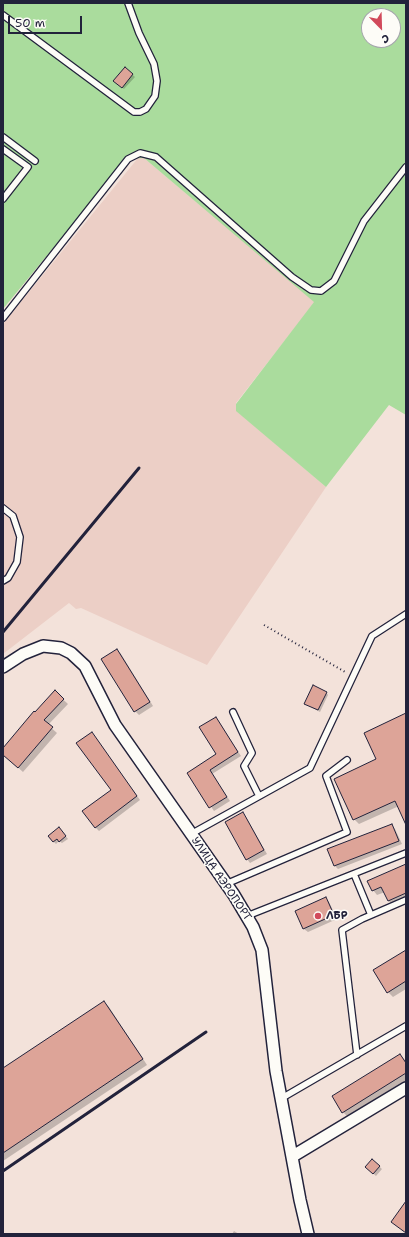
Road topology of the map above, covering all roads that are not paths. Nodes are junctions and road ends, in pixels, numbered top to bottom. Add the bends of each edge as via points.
1 (128, 3) edge
2 (3, 15) edge
3 (3, 137) edge
4 (3, 148) edge
5 (35, 160) dead end
6 (406, 167) edge
7 (3, 199) edge
8 (3, 318) edge
9 (3, 508) edge
10 (3, 582) edge
11 (406, 614) edge
12 (3, 667) edge
13 (233, 712) dead end
14 (347, 760) dead end
15 (259, 796) junction
16 (191, 834) junction
17 (406, 853) edge
18 (354, 874) junction
19 (226, 884) junction
20 (406, 900) edge
21 (371, 915) junction
22 (247, 916) junction
23 (406, 1026) edge
24 (357, 1055) junction
25 (406, 1088) edge
26 (282, 1098) junction
27 (293, 1156) junction
28 (308, 1234) edge

1 - 2 lane via 154,64 157,81 154,96 146,109 140,112 134,112
3 - 5 lane
4 - 7 lane via 28,167
6 - 8 lane via 364,221 334,281 321,291 311,290 292,278 156,157 140,153 128,159
9 - 10 lane via 13,516 20,537 16,562 8,578
11 - 15 lane via 372,636 310,768
12 - 16 street, УЛИЦА АЭРОПОРТ via 23,654 43,646 61,648 71,653 85,666 115,726
13 - 15 lane via 252,753 244,766
14 - 19 lane via 326,776 347,832
15 - 16 lane
16 - 19 street, УЛИЦА АЭРОПОРТ
17 - 18 lane
18 - 21 lane
18 - 22 lane
19 - 22 street, УЛИЦА АЭРОПОРТ
20 - 21 lane
21 - 24 lane via 342,930
22 - 26 street, УЛИЦА АЭРОПОРТ via 262,950 276,1071
23 - 24 lane
24 - 26 lane
25 - 27 street
26 - 27 street, УЛИЦА АЭРОПОРТ
27 - 28 street, УЛИЦА АЭРОПОРТ

